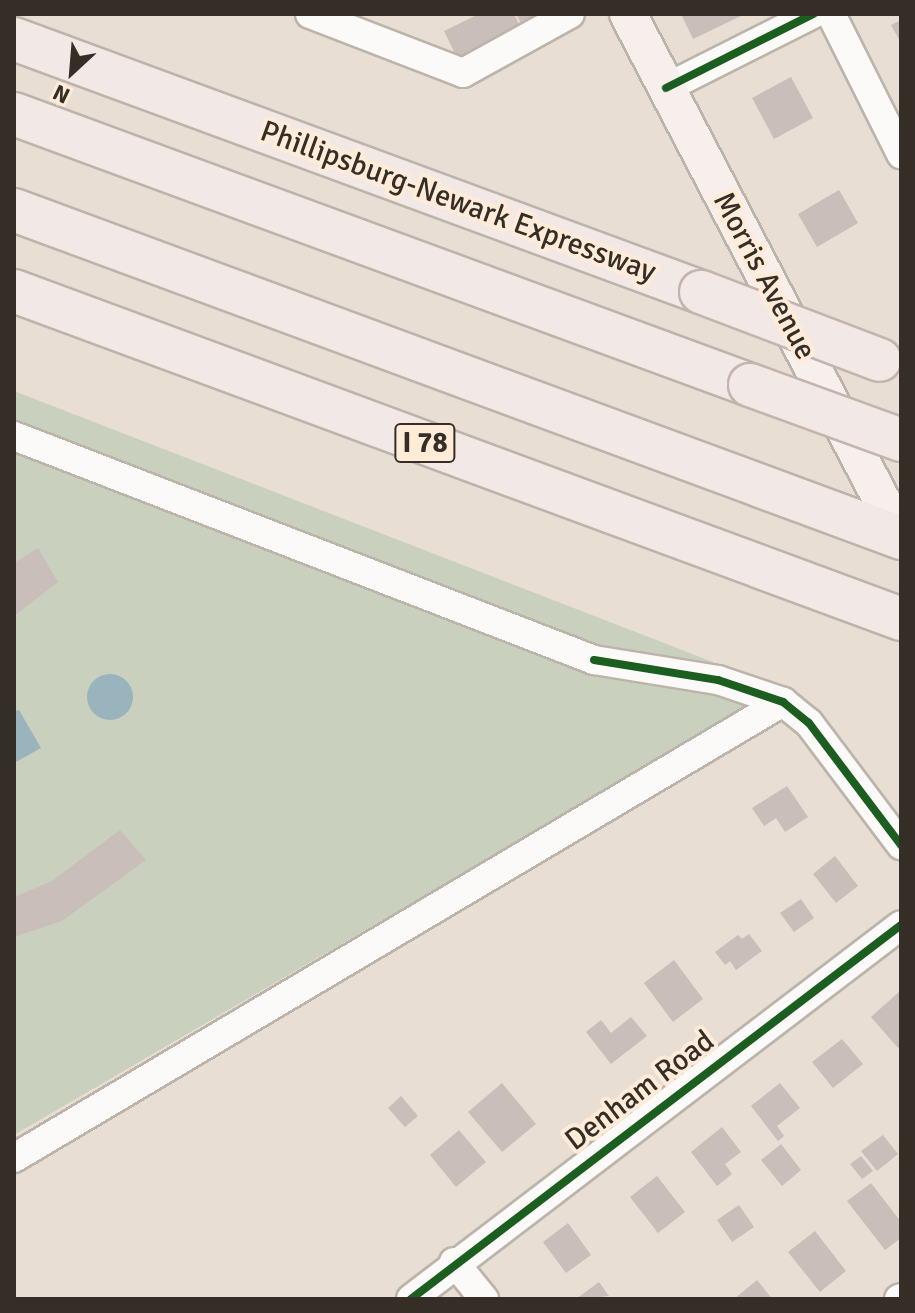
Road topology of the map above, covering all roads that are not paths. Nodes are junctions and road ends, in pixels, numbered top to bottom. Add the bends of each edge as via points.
1 (310, 14) edge
2 (570, 14) edge
3 (628, 14) edge
4 (813, 14) edge
5 (831, 14) edge
6 (14, 39) edge
7 (666, 88) junction
8 (14, 114) edge
9 (901, 154) edge
10 (14, 210) edge
11 (14, 291) edge
12 (891, 364) edge
13 (14, 436) edge
14 (901, 440) edge
15 (901, 537) edge
16 (901, 619) edge
17 (783, 702) junction
18 (901, 845) edge
19 (901, 925) edge
20 (14, 1158) edge
21 (454, 1262) junction
22 (411, 1299) edge
23 (484, 1299) edge

1 - 2 street via 463,73
3 - 7 main road, Morris Avenue
4 - 7 street
5 - 9 street
6 - 12 highway, Phillipsburg-Newark Expressway, bridge
7 - 15 main road, Morris Avenue
8 - 14 highway, bridge
10 - 15 highway, I 78
11 - 16 highway, I 78
13 - 17 street via 594,660 718,680
17 - 18 street via 809,723
17 - 20 street
19 - 21 street, Denham Road
21 - 22 street, Denham Road
21 - 23 street

